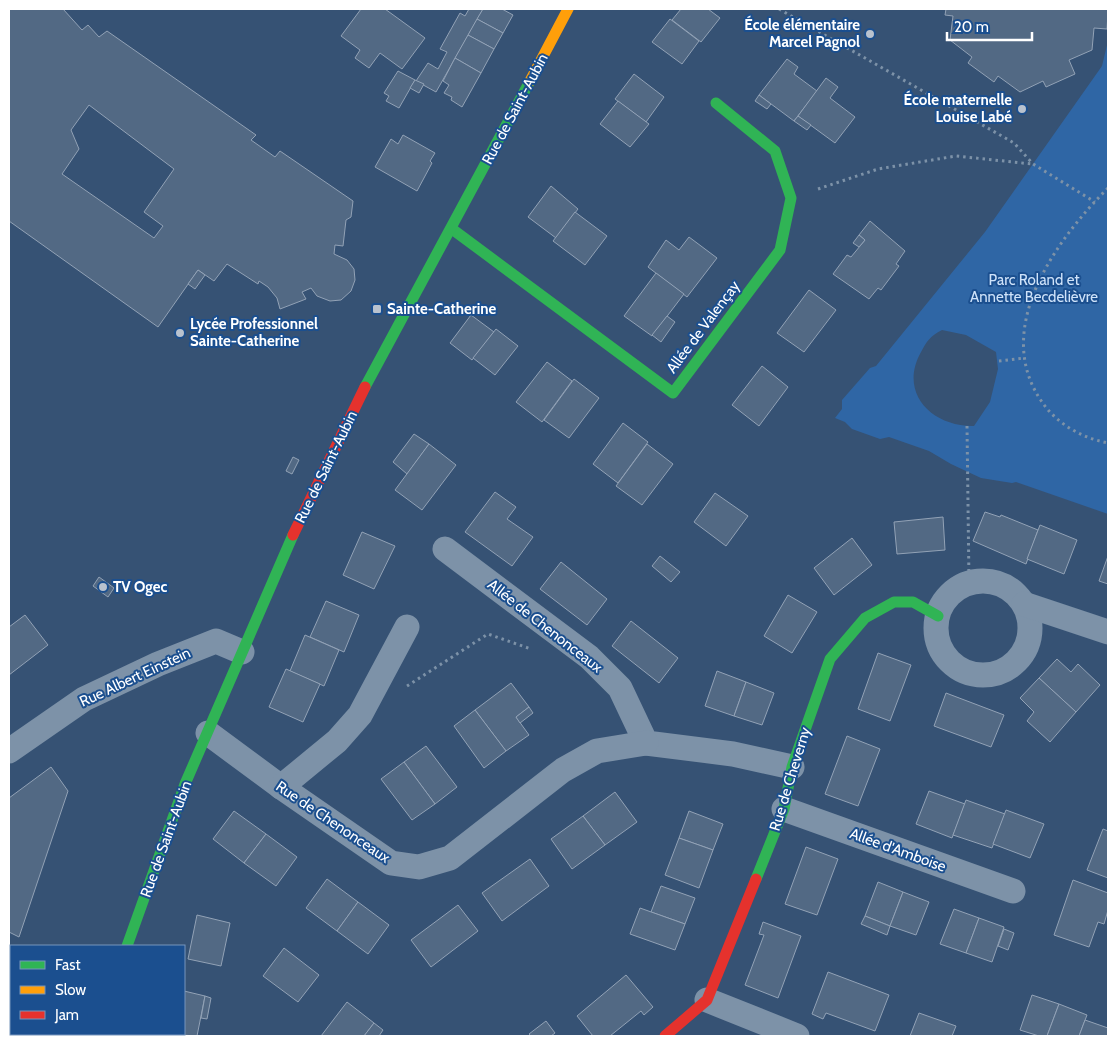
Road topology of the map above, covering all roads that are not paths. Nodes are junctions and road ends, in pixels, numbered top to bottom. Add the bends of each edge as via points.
1 (568, 9) edge
2 (716, 103) dead end
3 (452, 229) junction
4 (445, 550) dead end
5 (1024, 604) junction
6 (938, 616) junction
7 (407, 627) dead end
8 (1108, 632) edge
9 (242, 652) junction
10 (208, 732) junction
11 (646, 743) junction
12 (9, 751) edge
13 (792, 767) junction
14 (281, 787) junction
15 (784, 809) junction
16 (1012, 891) dead end
17 (127, 945) edge
18 (707, 1000) junction
19 (665, 1036) edge
20 (797, 1036) edge

1 - 3 street, Rue de Saint-Aubin
2 - 3 street, Allée de Valençay via 775,151 791,198 780,250 673,393
3 - 9 street, Rue de Saint-Aubin via 377,363 298,524
4 - 11 street, Allée de Chenonceaux via 589,657 620,688
5 - 6 street via 1014,592 984,580 955,590 944,602
5 - 6 street via 1030,620 1030,636 1024,652 1006,668 982,675 951,662 936,633
5 - 8 street
6 - 13 street, Rue de Cheverny via 913,602 894,602 865,618 830,659
7 - 14 street via 360,715 337,741
9 - 10 street, Rue de Saint-Aubin
9 - 12 street, Rue Albert Einstein via 216,641 158,664 84,699
10 - 14 street, Rue de Chenonceaux
10 - 17 street, Rue de Saint-Aubin via 177,804
11 - 13 street via 733,754
11 - 14 street, Rue de Chenonceaux via 597,751 563,770 450,858 419,866 391,863
13 - 15 street, Rue de Cheverny
15 - 16 street, Allée d'Amboise
15 - 18 street, Rue de Cheverny
18 - 19 street, Rue de Cheverny
18 - 20 street

